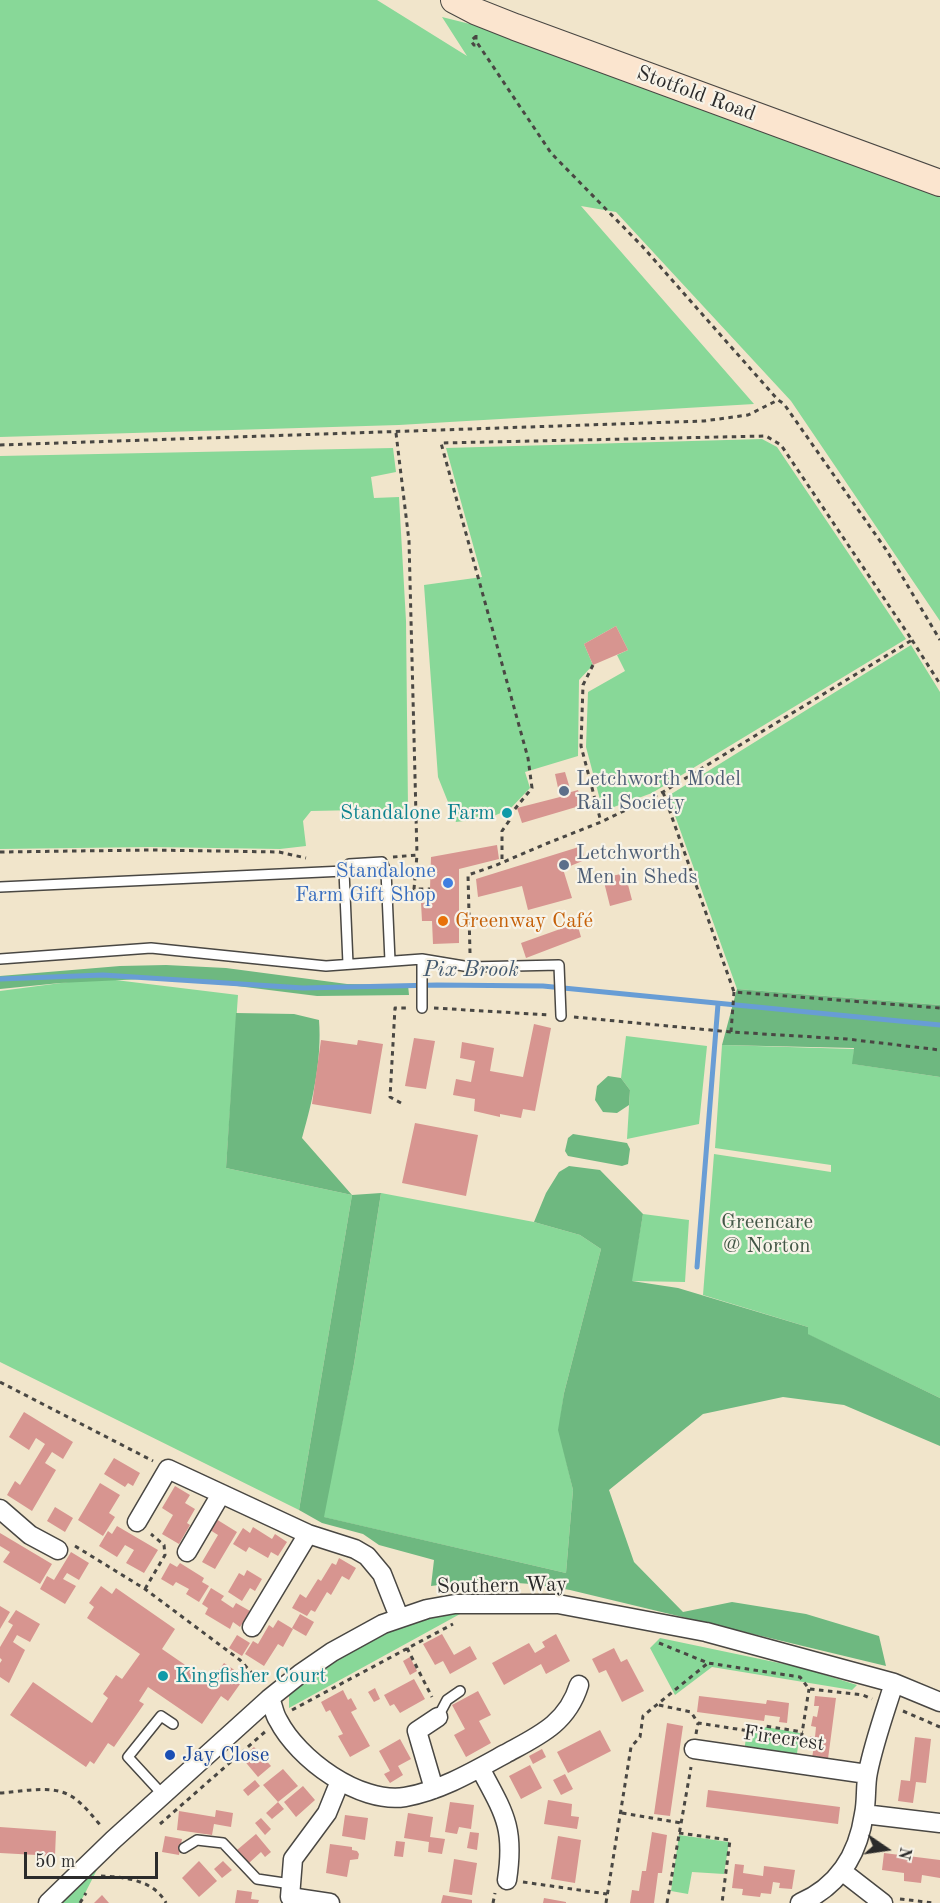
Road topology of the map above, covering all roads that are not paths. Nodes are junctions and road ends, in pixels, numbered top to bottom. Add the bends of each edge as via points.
1 (454, 0) edge
2 (940, 183) edge
3 (344, 871) junction
4 (0, 887) edge
5 (422, 958) junction
6 (0, 959) edge
7 (390, 961) junction
8 (348, 964) junction
9 (422, 1008) road end
10 (561, 1016) road end
11 (221, 1494) junction
12 (0, 1509) edge
13 (137, 1522) road end
14 (308, 1534) junction
15 (58, 1550) road end
16 (187, 1552) dead end
17 (399, 1617) junction
18 (252, 1627) dead end
19 (894, 1683) junction
20 (579, 1685) dead end
21 (460, 1691) dead end
22 (270, 1698) junction
23 (940, 1702) edge
24 (439, 1715) joint
25 (173, 1724) dead end
26 (694, 1749) road end
27 (480, 1768) junction
28 (867, 1774) junction
29 (340, 1781) junction
30 (434, 1789) junction
31 (163, 1795) junction
32 (864, 1814) junction
33 (940, 1823) edge
34 (184, 1848) dead end
35 (843, 1872) junction
36 (507, 1880) road end
37 (290, 1890) junction
38 (882, 1902) edge
39 (48, 1903) edge
40 (330, 1903) edge
41 (800, 1903) edge

1 - 2 street, Stotfold Road via 477,24
3 - 4 lane
3 - 7 lane via 349,864 382,862 386,871
3 - 8 lane
5 - 7 lane
5 - 9 lane
5 - 10 lane via 470,967 559,965
6 - 8 lane via 151,948 326,966
7 - 8 lane
11 - 13 street via 168,1469
11 - 14 street
11 - 16 street
12 - 15 street via 30,1535
14 - 17 street via 367,1556 382,1574
14 - 18 street
17 - 19 street, Southern Way via 455,1604 558,1604 706,1632
17 - 22 street, Southern Way via 332,1652
19 - 23 street, Southern Way
19 - 28 street
20 - 27 street via 571,1706 556,1723
21 - 24 lane via 447,1700
22 - 29 street via 278,1720 298,1746
22 - 31 street, Southern Way
24 - 30 street via 417,1731
25 - 31 lane via 161,1716 128,1757
26 - 28 street, Firecrest
27 - 30 street
27 - 36 street via 510,1832
28 - 32 street
29 - 30 street via 360,1791 390,1797
29 - 37 street via 327,1813 294,1859
31 - 39 street, Southern Way
32 - 33 street
32 - 35 street
34 - 37 lane via 197,1840 223,1843 257,1879
35 - 38 street
35 - 41 street
37 - 40 street

